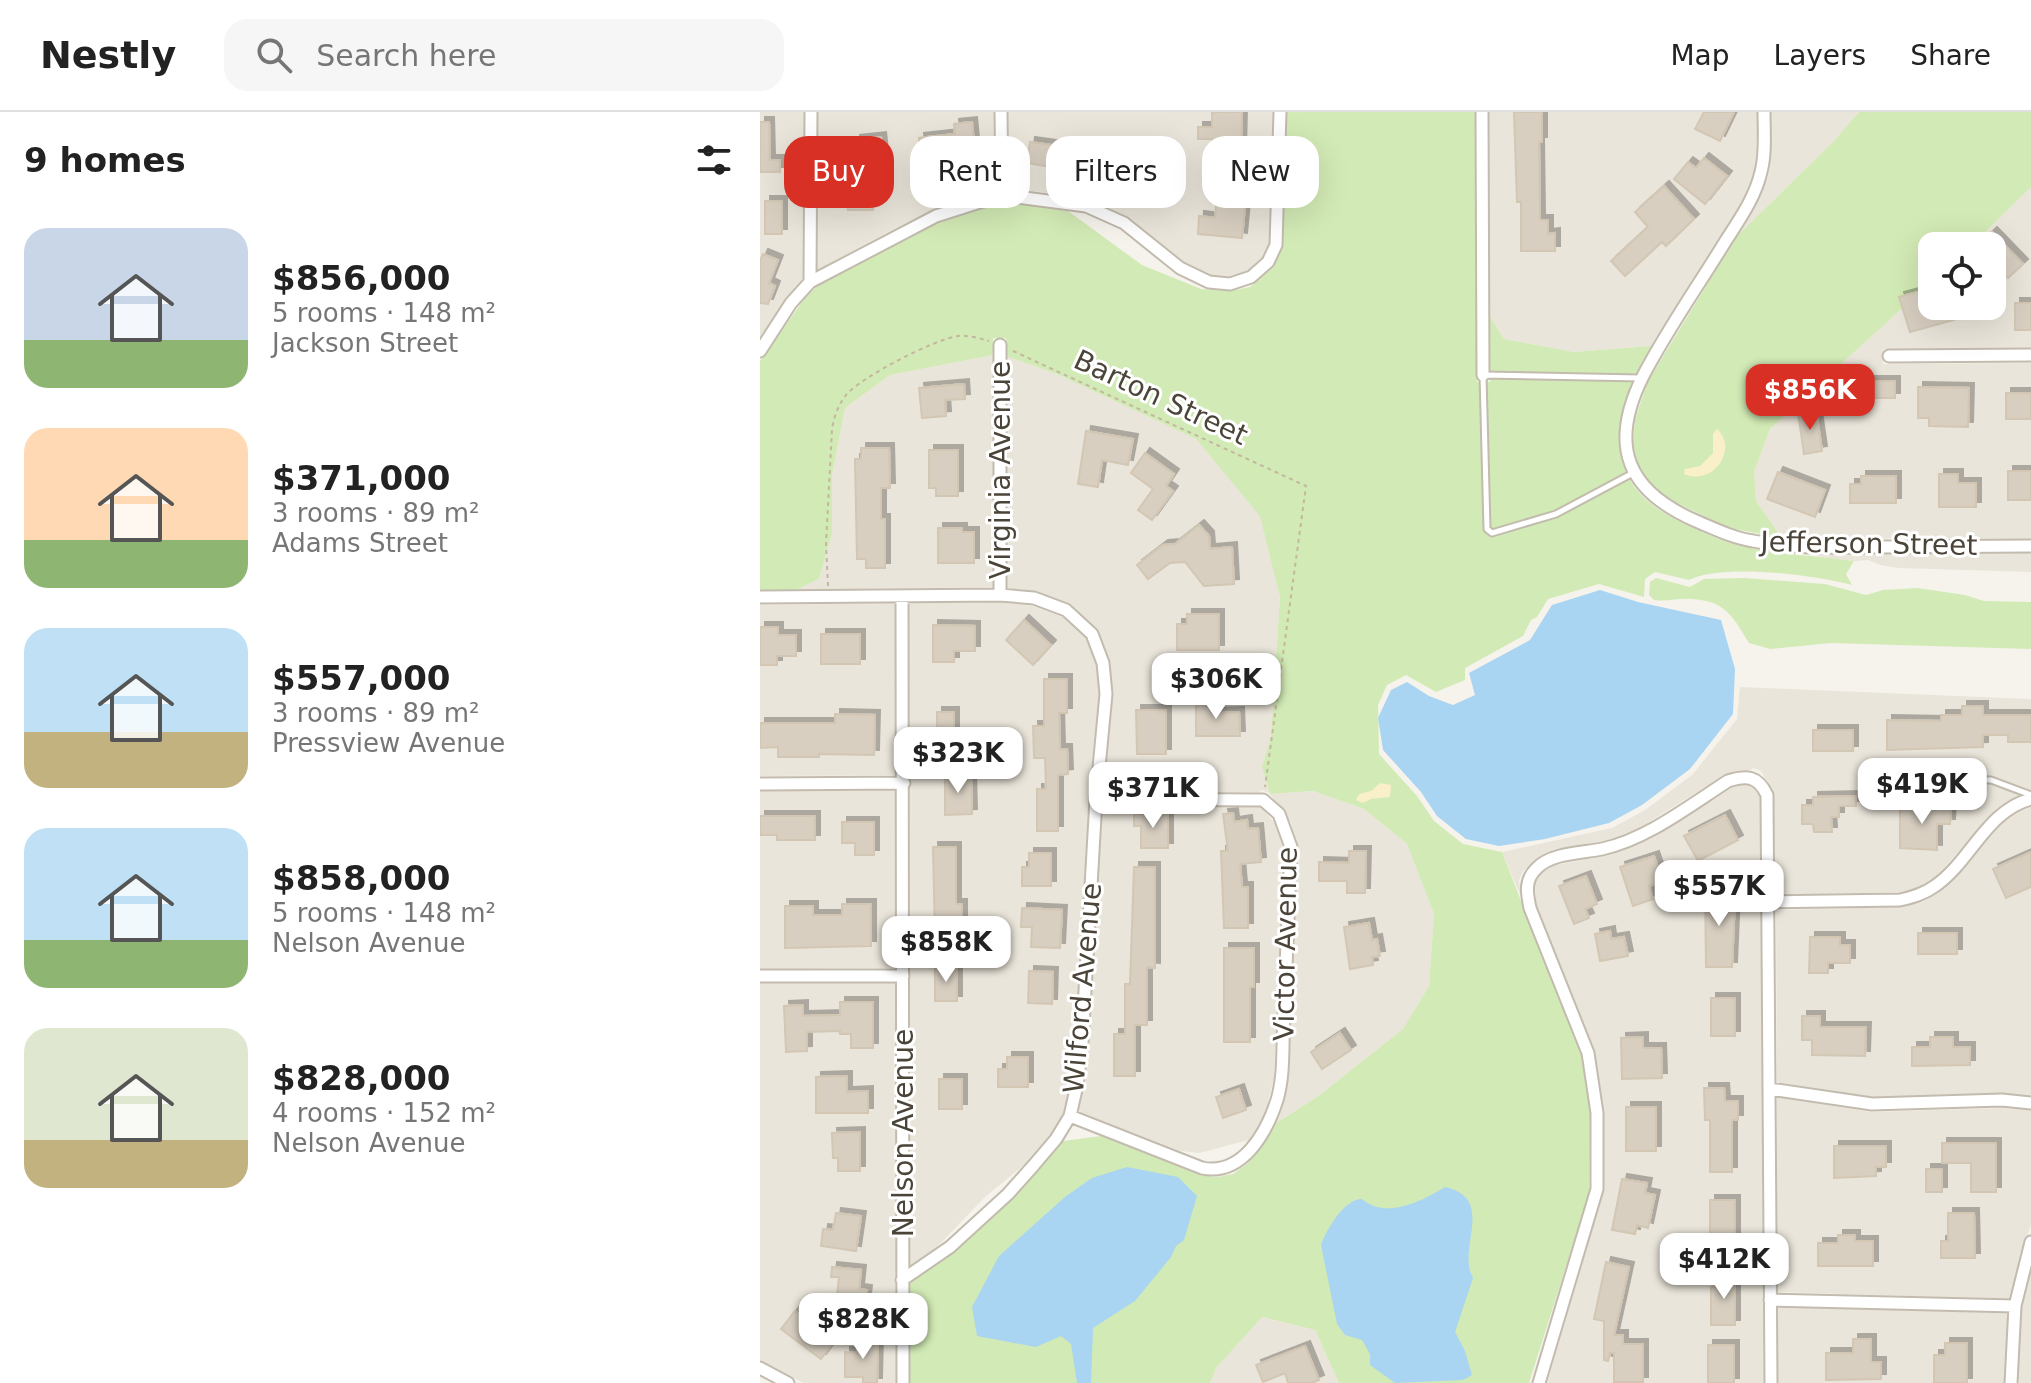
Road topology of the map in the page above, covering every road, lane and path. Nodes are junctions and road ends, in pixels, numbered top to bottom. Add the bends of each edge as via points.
1 (811, 112) edge
2 (1001, 112) edge
3 (1280, 112) edge
4 (1482, 112) edge
5 (1764, 112) edge
6 (1001, 136) edge
7 (1030, 199) edge
8 (961, 208) edge
9 (810, 282) junction
10 (1000, 345) junction
11 (760, 351) edge
12 (2031, 355) edge
13 (1889, 356) dead end
14 (1483, 375) junction
15 (1642, 378) junction
16 (1633, 473) junction
17 (2031, 546) edge
18 (1000, 595) junction
19 (902, 596) junction
20 (760, 597) edge
21 (829, 597) junction
22 (1929, 773) dead end
23 (904, 783) junction
24 (760, 784) edge
25 (2031, 797) edge
26 (1096, 799) junction
27 (1263, 800) junction
28 (1769, 902) junction
29 (760, 976) edge
30 (903, 976) junction
31 (1770, 1089) junction
32 (2031, 1103) edge
33 (1070, 1116) junction
34 (2031, 1242) edge
35 (902, 1280) junction
36 (1770, 1300) junction
37 (2015, 1306) junction
38 (760, 1368) edge
39 (788, 1383) edge
40 (903, 1383) edge
41 (1539, 1383) edge
42 (1771, 1383) edge
43 (2011, 1383) edge

1 - 9 street
2 - 6 street
3 - 7 street via 1276,245 1268,262 1251,277 1230,284 1209,282 1180,268 1124,223 1086,206
4 - 14 street
5 - 15 street via 1761,172 1748,205
8 - 9 street
9 - 11 street
10 - 18 street, Virginia Avenue
10 - 21 path via 957,336 869,376 847,394 832,429
10 - 27 path, Barton Street via 1306,486
12 - 13 street
14 - 15 lane
14 - 16 lane via 1487,529 1492,533 1556,514
15 - 16 street via 1626,444
16 - 17 street, Jefferson Street via 1662,504 1751,541 1837,547
18 - 19 street, Wilford Avenue
18 - 26 street, Wilford Avenue via 1034,598 1066,610 1092,634 1103,663 1106,694
19 - 21 street, Wilford Avenue
19 - 23 street, Nelson Avenue
20 - 21 street, Wilford Avenue
22 - 25 lane via 1941,779 1991,780
23 - 24 street
23 - 30 street, Nelson Avenue
25 - 28 street via 2005,810 1922,895
26 - 27 street
26 - 33 street, Wilford Avenue via 1082,1043
27 - 33 street, Victor Avenue via 1279,814 1291,847 1281,1079 1256,1143 1229,1168 1202,1168
28 - 31 street
28 - 41 street via 1767,795 1754,778 1728,781 1612,847 1549,859 1528,879 1530,908 1588,1053 1597,1113 1597,1189
29 - 30 street
30 - 35 street, Nelson Avenue
31 - 32 street via 1872,1104
31 - 36 street
33 - 35 street, Wilford Avenue via 1008,1194 950,1247
34 - 37 street
35 - 40 street, Nelson Avenue
36 - 37 street
36 - 42 street
37 - 43 street
38 - 39 street

